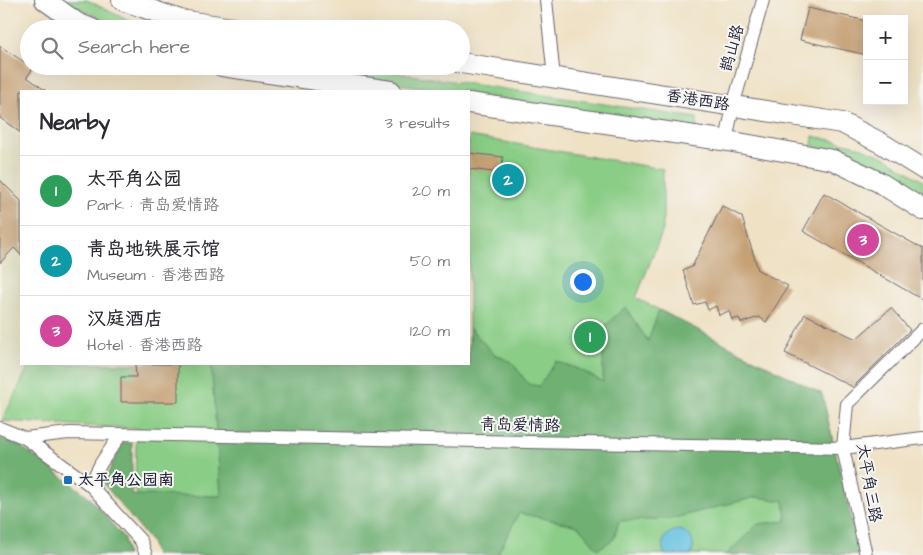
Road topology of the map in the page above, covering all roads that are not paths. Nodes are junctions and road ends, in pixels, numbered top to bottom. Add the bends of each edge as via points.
1 (46, 0) edge
2 (122, 0) edge
3 (546, 0) edge
4 (763, 0) edge
5 (73, 20) edge
6 (180, 20) edge
7 (470, 64) edge
8 (283, 75) edge
9 (554, 78) junction
10 (384, 90) edge
11 (470, 103) edge
12 (733, 106) junction
13 (726, 141) junction
14 (923, 169) edge
15 (923, 210) edge
16 (923, 329) edge
17 (0, 428) edge
18 (121, 434) junction
19 (25, 438) junction
20 (923, 438) edge
21 (843, 448) junction
22 (90, 485) junction
23 (146, 555) edge
24 (866, 555) edge

1 - 5 main road
2 - 6 main road
3 - 9 street
4 - 12 street, 鹊山路
7 - 9 main road, 香港西路
8 - 10 main road
9 - 12 main road, 香港西路
11 - 13 main road
12 - 13 street, 鹊山路
12 - 14 main road, 香港西路 via 842,123
13 - 15 main road via 833,160 880,182
16 - 21 street, 太平角三路 via 847,404
17 - 19 street
18 - 19 street, 青岛爱情路 via 69,432
18 - 21 street, 青岛爱情路
18 - 22 street
19 - 22 street
20 - 21 street, 青岛爱情路
21 - 24 street, 太平角三路
22 - 23 street via 141,542

